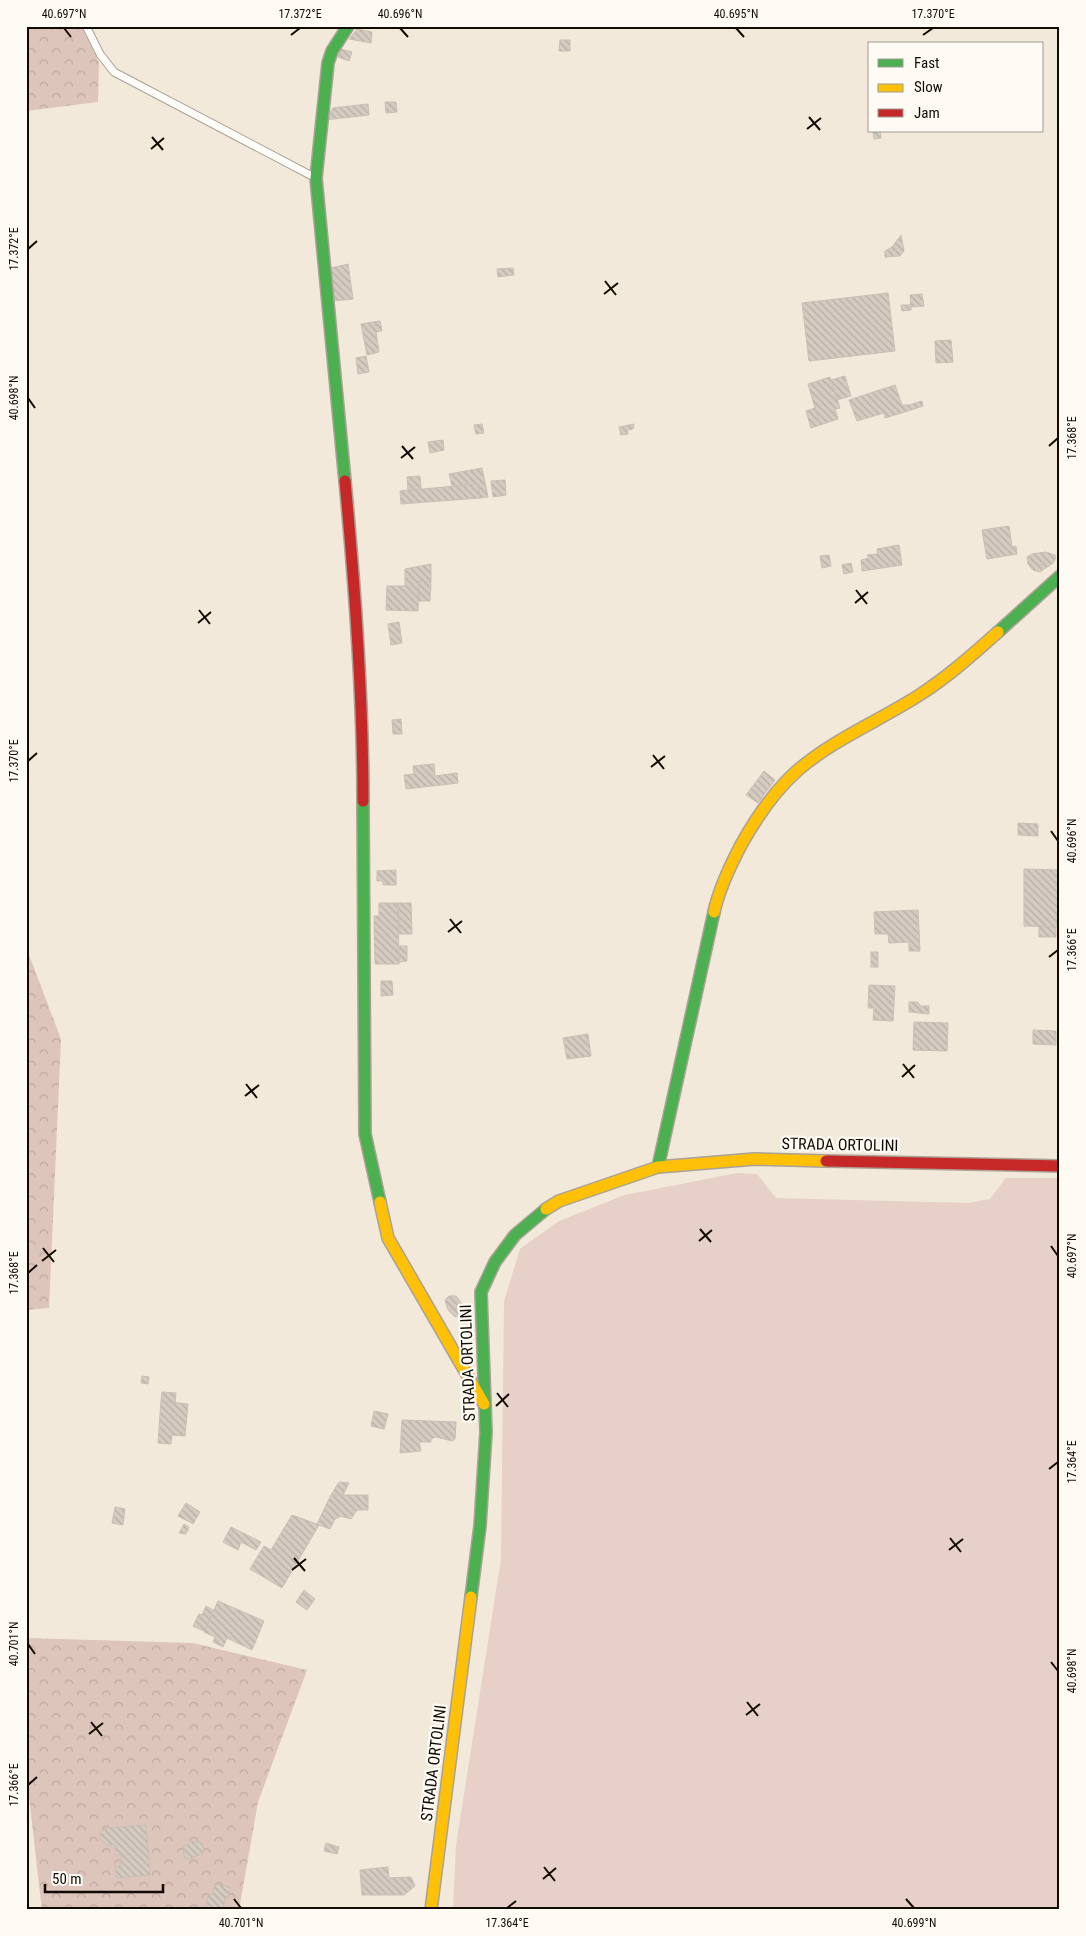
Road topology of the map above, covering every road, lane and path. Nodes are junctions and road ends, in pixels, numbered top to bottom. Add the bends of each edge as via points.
1 (86, 26) edge
2 (348, 26) edge
3 (316, 178) junction
4 (1060, 576) edge
5 (1060, 1166) edge
6 (658, 1167) junction
7 (484, 1404) junction
8 (431, 1910) edge

1 - 3 lane via 100,54 114,72
2 - 3 street via 328,63
3 - 7 street via 352,556 360,695 365,1134 388,1238
4 - 6 street via 938,682 798,770 759,816 722,882 715,906
5 - 6 street, STRADA ORTOLINI via 755,1159
6 - 7 street, STRADA ORTOLINI via 559,1201 527,1224 504,1248 481,1292
7 - 8 street, STRADA ORTOLINI via 486,1432 480,1526

